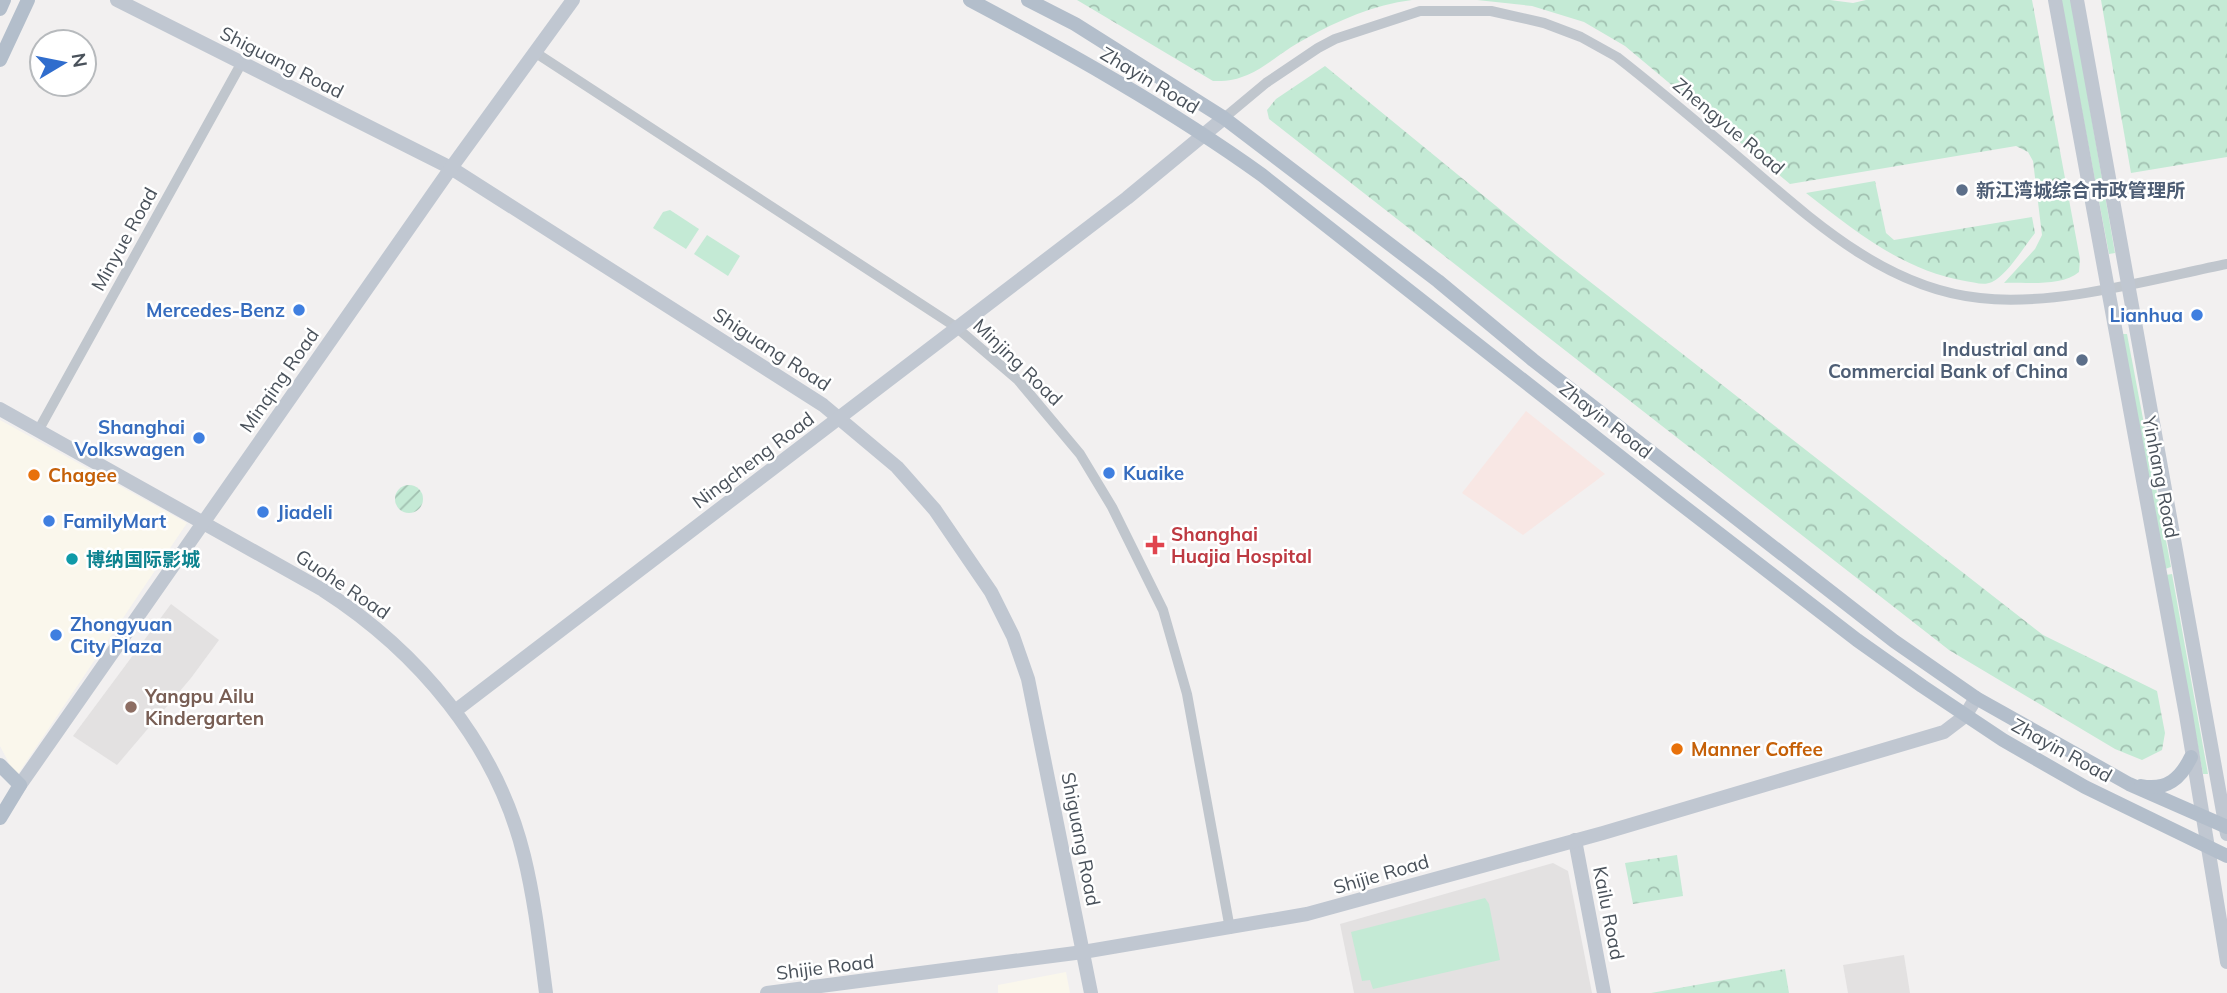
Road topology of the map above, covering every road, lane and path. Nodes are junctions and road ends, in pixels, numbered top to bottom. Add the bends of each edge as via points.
1 (4, 0) edge
2 (28, 0) edge
3 (117, 0) edge
4 (573, 0) edge
5 (970, 0) edge
6 (1028, 0) edge
7 (2055, 0) edge
8 (2077, 0) edge
9 (0, 9) edge
10 (536, 53) junction
11 (0, 60) edge
12 (242, 64) junction
13 (1145, 68) junction
14 (1130, 91) junction
15 (1224, 118) junction
16 (1205, 135) junction
17 (1279, 160) junction
18 (451, 168) junction
19 (1274, 184) junction
20 (2227, 264) edge
21 (2130, 283) junction
22 (2106, 288) junction
23 (956, 327) junction
24 (0, 409) edge
25 (840, 418) junction
26 (38, 431) junction
27 (202, 521) junction
28 (1976, 698) junction
29 (455, 711) junction
30 (1965, 716) junction
31 (2191, 757) junction
32 (0, 765) edge
33 (2129, 784) junction
34 (20, 785) junction
35 (2202, 816) junction
36 (0, 818) edge
37 (2227, 829) edge
38 (1575, 840) junction
39 (2207, 845) junction
40 (2227, 856) edge
41 (1230, 929) junction
42 (1083, 952) junction
43 (2227, 962) edge
44 (546, 993) edge
45 (766, 993) edge
46 (1091, 993) edge
47 (1604, 993) edge

1 - 9 main road
2 - 11 main road
3 - 12 street, Shiguang Road
4 - 10 street, Minqing Road
5 - 14 main road, Zhayin Road
6 - 13 main road, Zhayin Road
7 - 22 street, Yinhang Road
8 - 21 street, Yinhang Road
10 - 18 street, Minqing Road
10 - 23 street, Minjing Road
12 - 18 street, Shiguang Road
12 - 26 street, Minyue Road
13 - 14 main road via 1162,84 1162,92 1147,97
13 - 15 main road, Zhayin Road
14 - 16 main road, Zhayin Road
15 - 16 street, Ningcheng Road
15 - 17 main road, Zhayin Road
15 - 22 street, Zhengyue Road via 1266,83 1335,39 1420,11 1490,11 1544,23 1617,57 1846,245 1909,280 1980,299
16 - 19 main road, Zhayin Road
16 - 23 street, Ningcheng Road
17 - 19 main road via 1267,168
17 - 28 main road, Zhayin Road via 1894,641
18 - 25 street, Shiguang Road
18 - 27 street, Minqing Road
19 - 30 main road, Zhayin Road via 1857,640
20 - 21 street, Zhengyue Road
21 - 22 street, Zhengyue Road
21 - 37 street, Yinhang Road via 2177,569
22 - 31 street, Yinhang Road
23 - 25 street, Ningcheng Road
23 - 41 street, Minjing Road via 1018,380 1080,454 1163,610 1187,694
24 - 26 street, Guohe Road
25 - 29 street, Ningcheng Road
25 - 42 street, Shiguang Road via 897,467 935,510 991,592 1013,636 1039,726
26 - 27 street, Guohe Road
27 - 29 street, Guohe Road via 371,623 411,658
27 - 34 street, Minqing Road
28 - 30 street, Shijie Road
28 - 33 main road, Zhayin Road
29 - 44 street, Guohe Road via 486,759 524,855
30 - 38 street, Shijie Road via 1944,732
30 - 39 main road, Zhayin Road via 2085,787
31 - 33 main road via 2184,772 2167,785
31 - 35 street, Yinhang Road
32 - 34 main road
33 - 35 main road, Zhayin Road
34 - 36 main road
35 - 37 main road, Zhayin Road
35 - 39 street, Yinhang Road
38 - 41 street, Shijie Road via 1350,904
38 - 47 street, Kailu Road
39 - 40 main road, Zhayin Road
39 - 43 street, Yinhang Road
41 - 42 street, Shijie Road
42 - 45 street, Shijie Road
42 - 46 street, Shiguang Road

